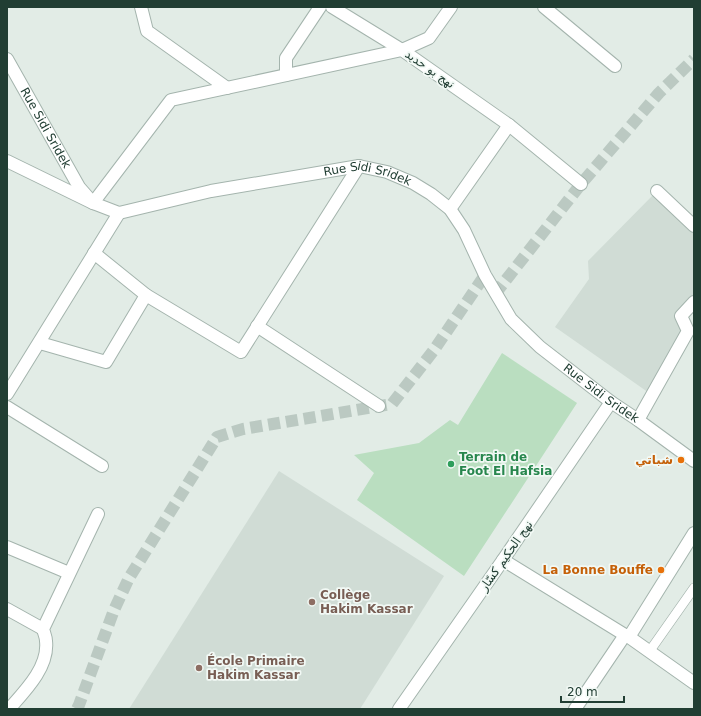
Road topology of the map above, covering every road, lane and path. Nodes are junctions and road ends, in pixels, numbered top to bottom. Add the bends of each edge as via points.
1 (141, 7) edge
2 (320, 7) edge
3 (332, 7) edge
4 (452, 7) edge
5 (544, 7) edge
6 (402, 50) junction
7 (7, 59) edge
8 (615, 66) dead end
9 (286, 75) junction
10 (227, 88) junction
11 (508, 125) junction
12 (7, 161) edge
13 (359, 166) junction
14 (581, 184) dead end
15 (658, 191) dead end
16 (93, 202) junction
17 (450, 208) junction
18 (119, 213) junction
19 (694, 226) edge
20 (94, 253) junction
21 (146, 295) junction
22 (694, 302) edge
23 (257, 326) junction
24 (40, 343) junction
25 (7, 394) edge
26 (611, 402) junction
27 (379, 406) dead end
28 (7, 407) edge
29 (638, 420) junction
30 (694, 461) edge
31 (102, 466) dead end
32 (98, 514) dead end
33 (694, 533) edge
34 (7, 547) edge
35 (503, 560) junction
36 (69, 574) junction
37 (694, 588) edge
38 (7, 609) edge
39 (43, 629) junction
40 (627, 636) junction
41 (649, 652) junction
42 (694, 683) edge
43 (9, 709) edge
44 (399, 709) edge
45 (575, 709) edge

1 - 10 street via 147,31
2 - 9 street via 286,58
3 - 6 street
4 - 6 street via 429,38
5 - 8 street
6 - 9 street, نهج بو حديد
6 - 11 street, نهج بو حديد
7 - 16 street, Rue Sidi Sridek via 79,187
9 - 10 street, نهج بو حديد
10 - 16 street, نهج بو حديد via 171,100
11 - 14 street, نهج بو حديد
11 - 17 street
12 - 16 street
13 - 17 street, Rue Sidi Sridek via 413,182
13 - 18 street, Rue Sidi Sridek via 211,191
13 - 23 street
15 - 19 street
16 - 18 street, Rue Sidi Sridek
17 - 26 street, Rue Sidi Sridek via 511,319 540,347
18 - 20 street
20 - 21 street
20 - 24 street
21 - 23 street via 241,352
21 - 24 street via 106,362
22 - 29 street via 681,316 688,331
23 - 27 street
24 - 25 street
26 - 29 street, Rue Sidi Sridek
26 - 35 street, نهج الحكيم كسّار
28 - 31 street
29 - 30 street, Rue Sidi Sridek
32 - 36 street
33 - 40 street
34 - 36 street
35 - 40 street
35 - 44 street, نهج الحكيم كسّار
36 - 39 street
37 - 41 lane
38 - 39 street
39 - 43 street via 46,651 41,667 26,690
40 - 41 street
40 - 45 street
41 - 42 street

